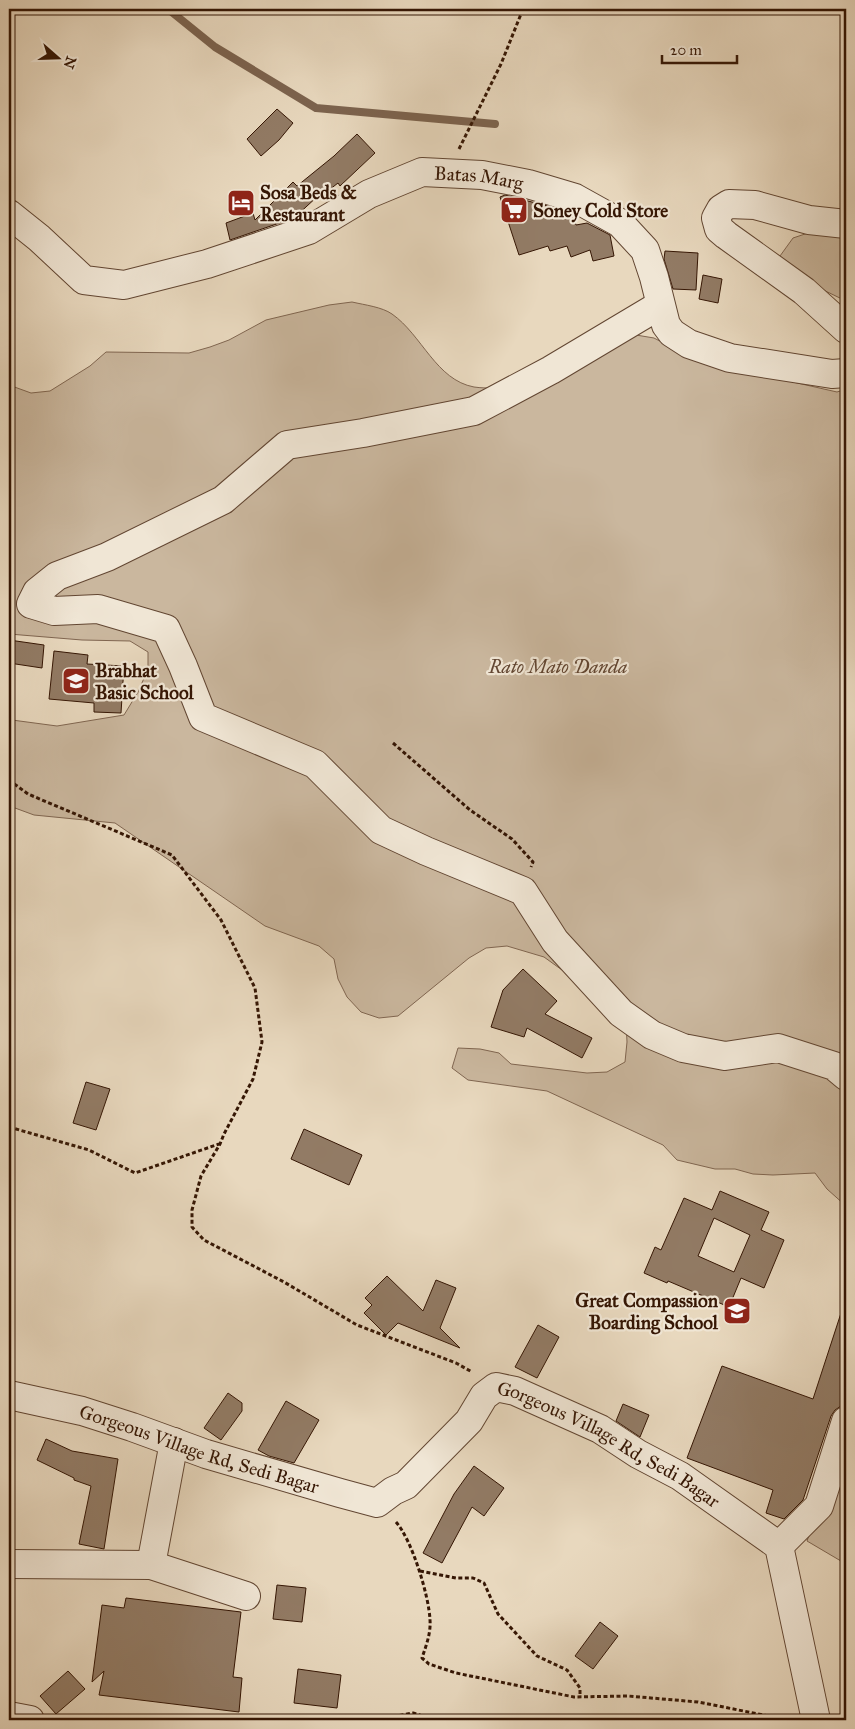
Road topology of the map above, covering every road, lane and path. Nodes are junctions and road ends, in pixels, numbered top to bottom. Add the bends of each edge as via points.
1 (523, 9) edge
2 (446, 174) junction
3 (9, 214) edge
4 (846, 224) edge
5 (660, 305) junction
6 (846, 329) edge
7 (846, 373) edge
8 (393, 742) dead end
9 (9, 780) edge
10 (523, 891) junction
11 (846, 1076) edge
12 (9, 1127) edge
13 (220, 1144) junction
14 (496, 1387) junction
15 (9, 1395) edge
16 (846, 1421) edge
17 (174, 1442) junction
18 (377, 1502) junction
19 (779, 1546) junction
20 (9, 1564) edge
21 (150, 1565) junction
22 (420, 1572) junction
23 (246, 1596) dead end
24 (580, 1697) junction
25 (9, 1716) edge
26 (30, 1720) edge
27 (374, 1720) edge
28 (435, 1720) edge
29 (792, 1720) edge
30 (816, 1720) edge

1 - 2 path via 501,64
2 - 3 street, Batas Marg via 422,172 369,194 308,230 207,264 124,285 84,280
2 - 5 street, Batas Marg via 482,175 528,184 574,198 620,223 645,250
4 - 6 street via 809,220 755,205 729,204 716,218 719,229 726,235 804,291
5 - 7 street, Batas Marg via 672,333 699,349 783,367
5 - 10 street via 551,370 474,411 287,445 223,500 107,557 57,576 37,592 31,604 54,611 98,609 166,629 203,717 315,764 381,830
8 - 10 path via 470,810 512,839 533,862
9 - 13 path via 28,794 172,855 221,920 255,988 262,1042 253,1079
10 - 11 street via 555,941 621,1013 652,1035 683,1048 725,1056 778,1048 834,1066
12 - 13 path via 89,1150 135,1173
13 - 14 path via 201,1176 192,1210 192,1227 204,1240 357,1325 456,1363
14 - 18 street, Gorgeous Village Rd, Sedi Bagar via 484,1396 469,1421 406,1485
14 - 19 street, Gorgeous Village Rd, Sedi Bagar via 515,1391 600,1429 680,1476
15 - 17 street, Gorgeous Village Rd, Sedi Bagar via 82,1411
16 - 19 street via 818,1506
17 - 18 street, Gorgeous Village Rd, Sedi Bagar via 340,1494
17 - 21 street
18 - 22 path via 402,1530
19 - 30 street
20 - 21 street
21 - 23 street
22 - 24 path via 472,1578 484,1583 498,1614 537,1656 567,1670 580,1688
22 - 24 path via 430,1620 422,1658 429,1664 456,1673
24 - 29 path via 628,1696 698,1702
25 - 26 street
27 - 28 path via 413,1713

